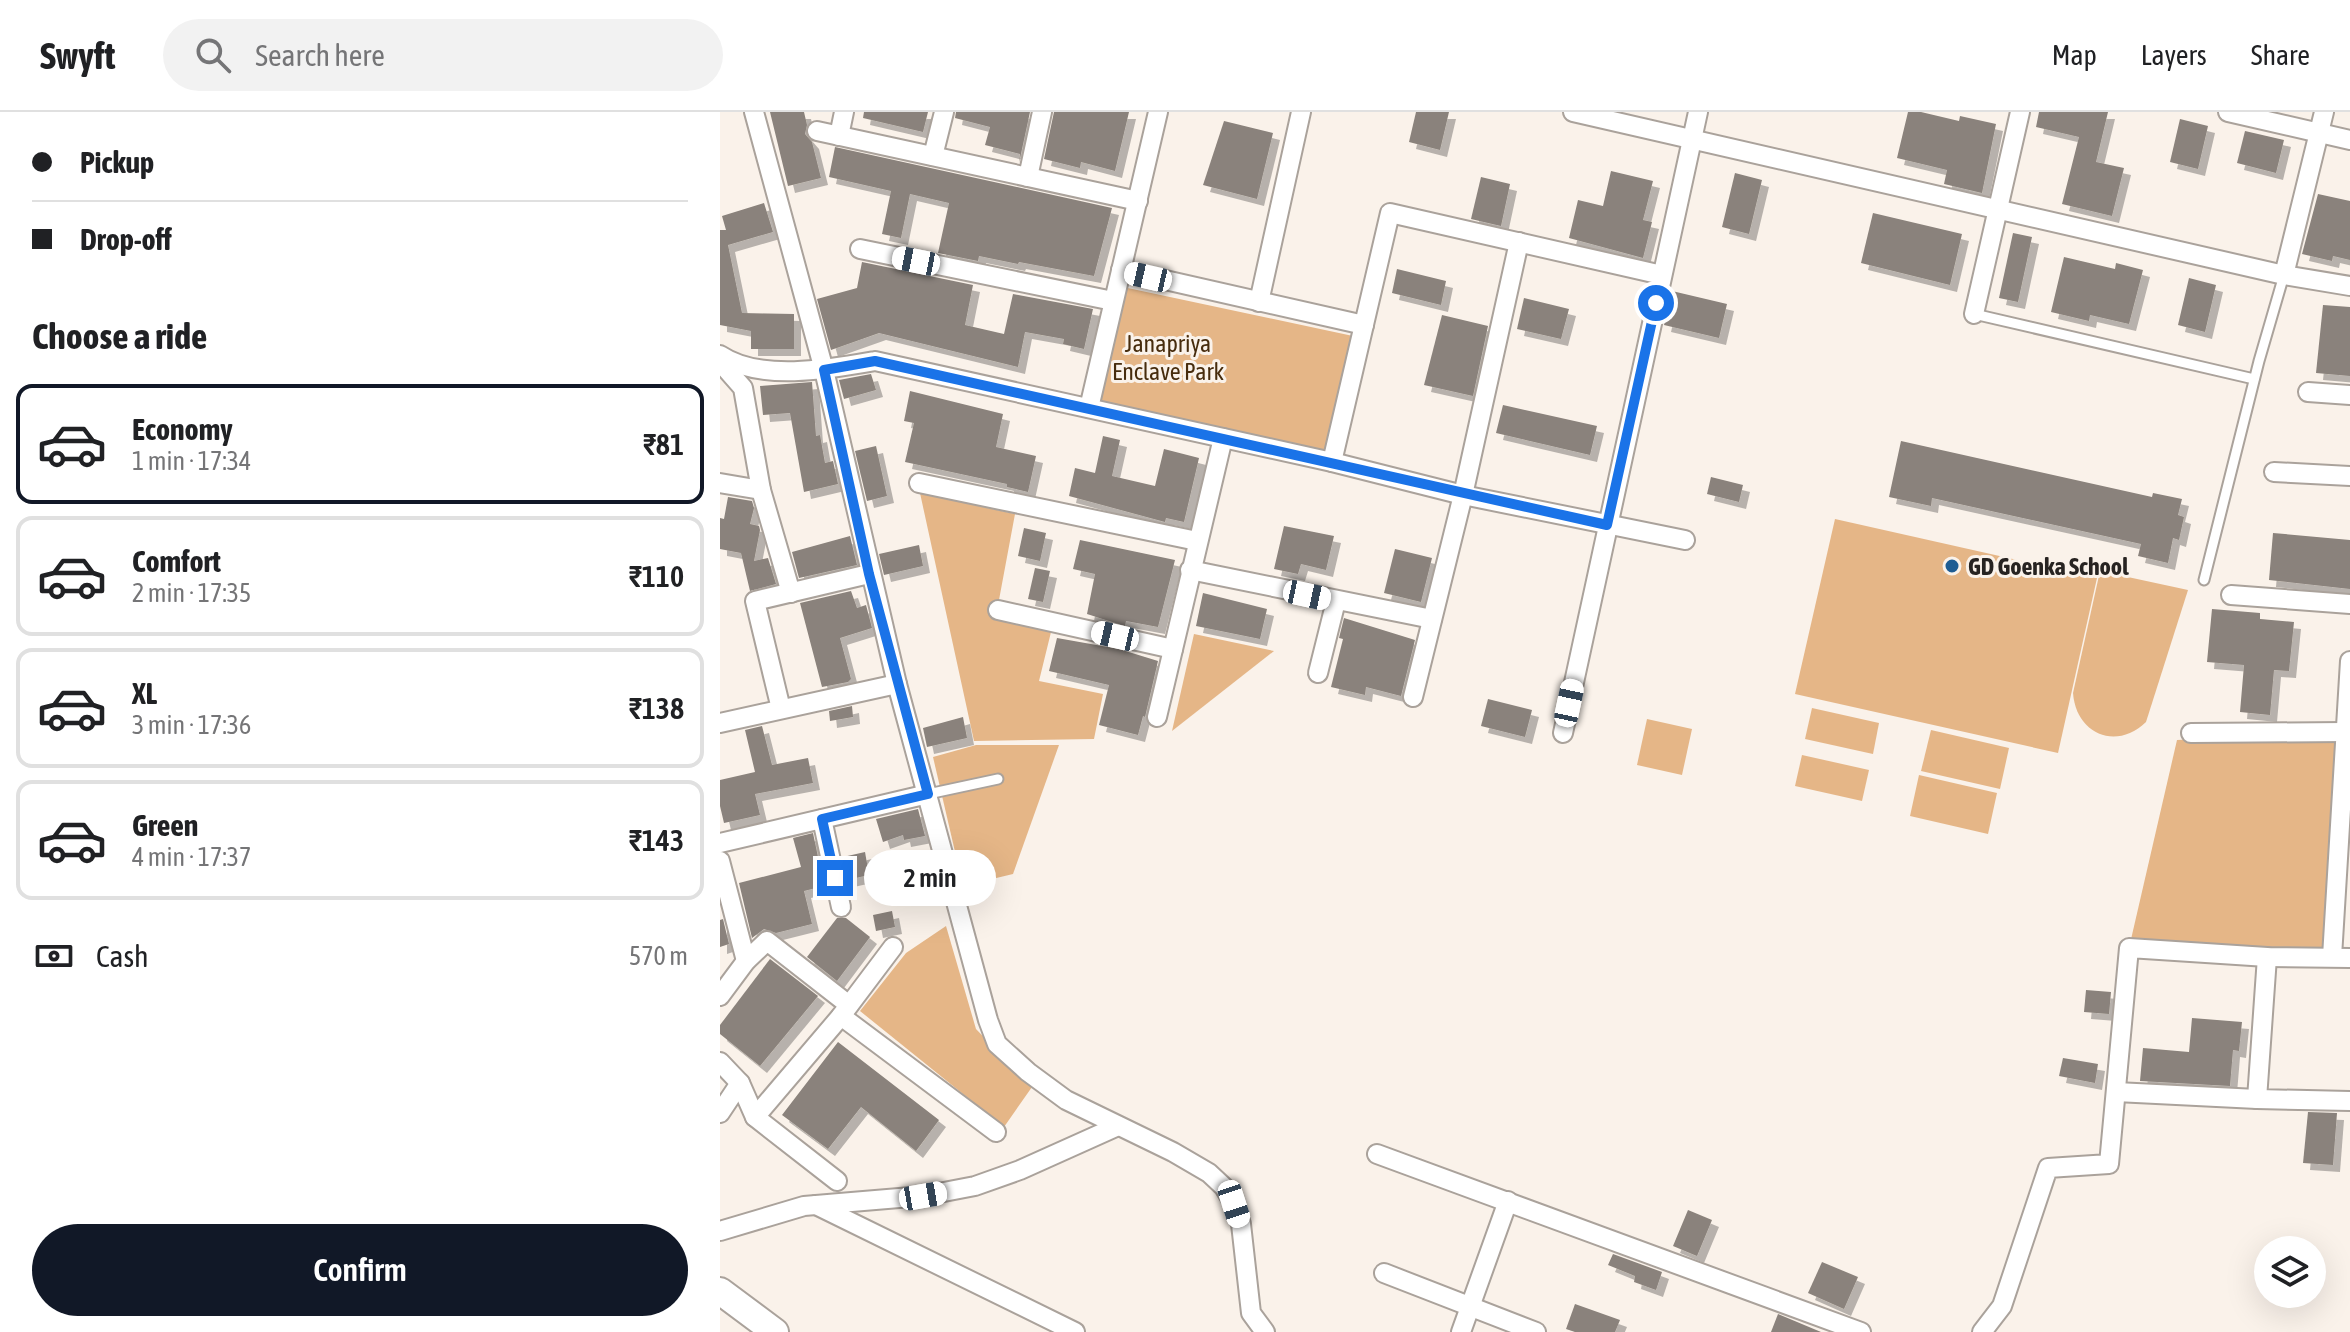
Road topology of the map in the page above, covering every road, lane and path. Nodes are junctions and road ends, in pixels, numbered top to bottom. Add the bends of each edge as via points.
1 (754, 112) edge
2 (844, 112) edge
3 (944, 112) edge
4 (1042, 112) edge
5 (1158, 112) edge
6 (1301, 112) edge
7 (1573, 112) edge
8 (1698, 112) edge
9 (2020, 112) edge
10 (2228, 112) edge
11 (2324, 112) edge
12 (817, 131) dead end
13 (2319, 133) junction
14 (839, 136) junction
15 (1693, 139) junction
16 (2350, 140) edge
17 (933, 156) junction
18 (1028, 177) junction
19 (1138, 201) junction
20 (1999, 208) junction
21 (1519, 242) junction
22 (860, 249) dead end
23 (1121, 270) junction
24 (1662, 275) junction
25 (2284, 275) junction
26 (2350, 286) edge
27 (1113, 301) junction
28 (1259, 302) junction
29 (1974, 314) joint
30 (1364, 325) junction
31 (720, 355) edge
32 (720, 362) edge
33 (824, 370) junction
34 (2254, 379) junction
35 (2308, 392) dead end
36 (2350, 395) edge
37 (1089, 408) junction
38 (1223, 438) junction
39 (1332, 462) junction
40 (2274, 472) dead end
41 (2350, 476) edge
42 (720, 483) edge
43 (919, 483) dead end
44 (761, 490) junction
45 (1463, 495) junction
46 (1607, 525) junction
47 (1685, 540) dead end
48 (1197, 541) junction
49 (1190, 570) junction
50 (869, 574) junction
51 (2204, 580) dead end
52 (791, 593) junction
53 (2231, 595) dead end
54 (1336, 601) junction
55 (2350, 604) edge
56 (998, 610) dead end
57 (1432, 619) junction
58 (1173, 649) junction
59 (2350, 661) edge
60 (1318, 673) dead end
61 (897, 684) junction
62 (1413, 697) dead end
63 (781, 709) junction
64 (1157, 717) dead end
65 (720, 723) edge
66 (2346, 732) junction
67 (1563, 733) dead end
68 (2191, 733) dead end
69 (998, 779) dead end
70 (928, 794) junction
71 (822, 819) junction
72 (720, 843) edge
73 (720, 861) edge
74 (841, 907) dead end
75 (893, 947) dead end
76 (2267, 957) junction
77 (2341, 958) edge
78 (746, 961) junction
79 (720, 996) edge
80 (845, 1011) junction
81 (720, 1062) edge
82 (740, 1083) junction
83 (2116, 1092) junction
84 (2257, 1099) junction
85 (2350, 1101) edge
86 (720, 1113) edge
87 (755, 1117) junction
88 (1118, 1126) junction
89 (996, 1132) dead end
90 (1377, 1154) dead end
91 (837, 1181) dead end
92 (1508, 1201) junction
93 (816, 1205) junction
94 (720, 1231) edge
95 (1384, 1273) dead end
96 (720, 1291) edge
97 (1470, 1305) junction
98 (1835, 1328) edge
99 (775, 1332) edge
100 (1075, 1332) edge
101 (1265, 1332) edge
102 (1461, 1332) edge
103 (1536, 1332) edge
104 (1861, 1332) edge
105 (1982, 1332) edge

1 - 33 street
2 - 14 street
3 - 17 street
4 - 18 street
5 - 19 street
6 - 28 street
7 - 15 street
8 - 15 street
9 - 20 street
10 - 13 street
11 - 13 street
12 - 14 street
13 - 16 street
13 - 25 street
14 - 17 street
15 - 20 street
15 - 24 street
17 - 18 street
18 - 19 street
19 - 23 street
20 - 25 street
20 - 29 street
21 - 24 street
21 - 30 street via 1390,213
21 - 45 street
22 - 27 street
23 - 27 street
23 - 28 street
24 - 46 street
25 - 26 street
25 - 34 lane
27 - 37 street
28 - 30 street
29 - 34 lane
30 - 39 street
31 - 33 street via 733,364 759,369
32 - 44 street via 743,388
33 - 37 street via 875,361
33 - 50 street
34 - 51 lane
35 - 36 street
37 - 38 street
38 - 39 street
38 - 48 street
39 - 45 street
40 - 41 street
42 - 44 street
43 - 48 street
44 - 52 street
45 - 46 street
45 - 57 street
46 - 47 street
46 - 67 street
48 - 49 street
49 - 54 street
49 - 58 street
50 - 52 street
50 - 61 street
52 - 63 street via 755,601
53 - 55 street
54 - 57 street
54 - 60 street
56 - 58 street
57 - 62 street
58 - 64 street
59 - 66 street
61 - 63 street
61 - 70 street
63 - 65 street
66 - 68 street
66 - 77 street
69 - 70 lane
70 - 71 street
70 - 88 street via 997,1044 1066,1100
71 - 72 street
71 - 74 street
73 - 78 street
75 - 80 street
76 - 77 street
76 - 83 street via 2129,948
76 - 84 street
78 - 79 street
78 - 80 street via 767,941
80 - 87 street
80 - 89 street
81 - 82 street
82 - 86 street
82 - 87 street
83 - 84 street
83 - 105 street via 2109,1164 2048,1168 2002,1306
84 - 85 street
87 - 91 street
88 - 93 street via 975,1186
88 - 101 street via 1197,1166 1224,1187 1241,1224 1251,1313
90 - 92 street
92 - 97 street
92 - 98 street
93 - 94 street
93 - 100 street
95 - 97 street
96 - 99 street
97 - 102 street
97 - 103 street
98 - 104 street

